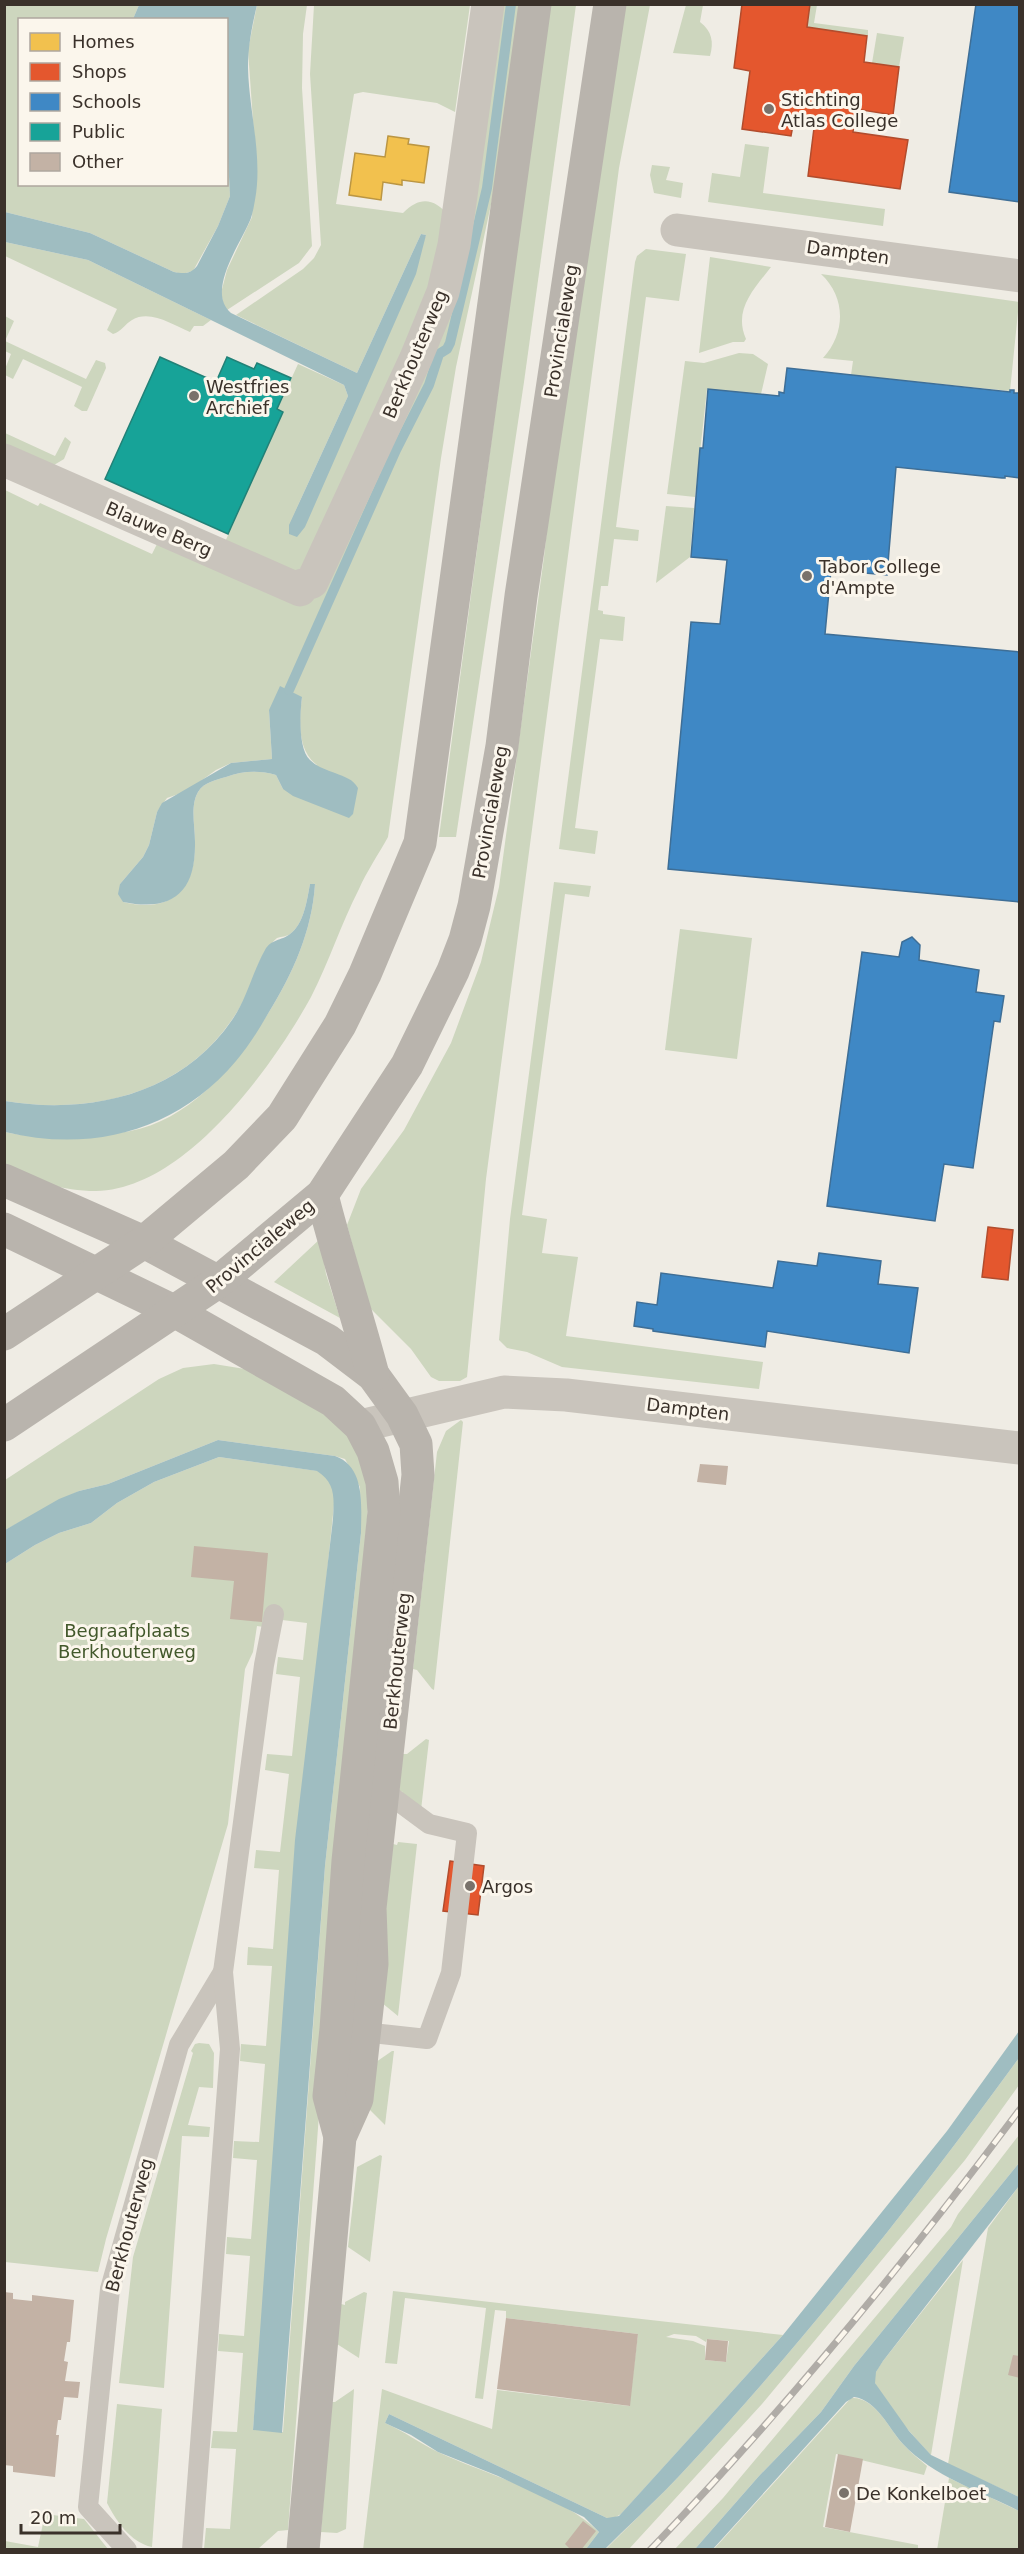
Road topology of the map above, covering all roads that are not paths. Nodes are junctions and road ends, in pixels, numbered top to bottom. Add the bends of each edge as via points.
1 (488, 4) edge
2 (535, 4) edge
3 (610, 4) edge
4 (677, 230) dead end
5 (1020, 276) edge
6 (4, 460) edge
7 (312, 582) joint
8 (4, 1180) edge
9 (322, 1194) junction
10 (4, 1229) edge
11 (144, 1242) junction
12 (96, 1274) junction
13 (218, 1282) junction
14 (176, 1312) junction
15 (4, 1334) edge
16 (373, 1375) junction
17 (402, 1415) junction
18 (4, 1425) edge
19 (360, 1426) junction
20 (1020, 1448) edge
21 (274, 1614) dead end
22 (383, 1790) junction
23 (223, 1972) junction
24 (350, 2030) junction
25 (127, 2550) edge
26 (192, 2550) edge
27 (303, 2550) edge

1 - 7 street, Berkhouterweg via 454,245 442,292 417,358
2 - 11 main road via 420,843 340,1026 282,1117 236,1166
3 - 9 main road, Provincialeweg via 502,746 474,906 453,971 407,1065
4 - 5 street, Dampten
6 - 7 street, Blauwe Berg via 300,590 300,586
8 - 11 main road, Berkhouterweg
9 - 13 main road, Provincialeweg
9 - 16 main road
10 - 12 main road, Berkhouterweg
11 - 12 main road
11 - 13 main road, Berkhouterweg
12 - 14 main road, Berkhouterweg
12 - 15 main road
13 - 14 main road, Provincialeweg
13 - 16 main road, Berkhouterweg via 327,1340
14 - 18 main road, Provincialeweg
14 - 19 main road, Berkhouterweg via 333,1401
16 - 17 main road, Berkhouterweg
17 - 19 street, Dampten
17 - 20 street, Dampten via 504,1392 566,1395
17 - 22 main road, Berkhouterweg via 416,1444 418,1475
19 - 24 main road, Berkhouterweg via 382,1482 384,1512 348,1861
21 - 23 lane, Berkhouterweg
22 - 24 main road, Berkhouterweg via 370,1908 372,1964
22 - 24 lane via 429,1824 467,1833 451,1973 427,2039
23 - 25 lane, Berkhouterweg via 179,2045 110,2289 88,2507
23 - 26 lane, Berkhouterweg via 230,2049
24 - 27 main road, Berkhouterweg via 357,2099 340,2136

